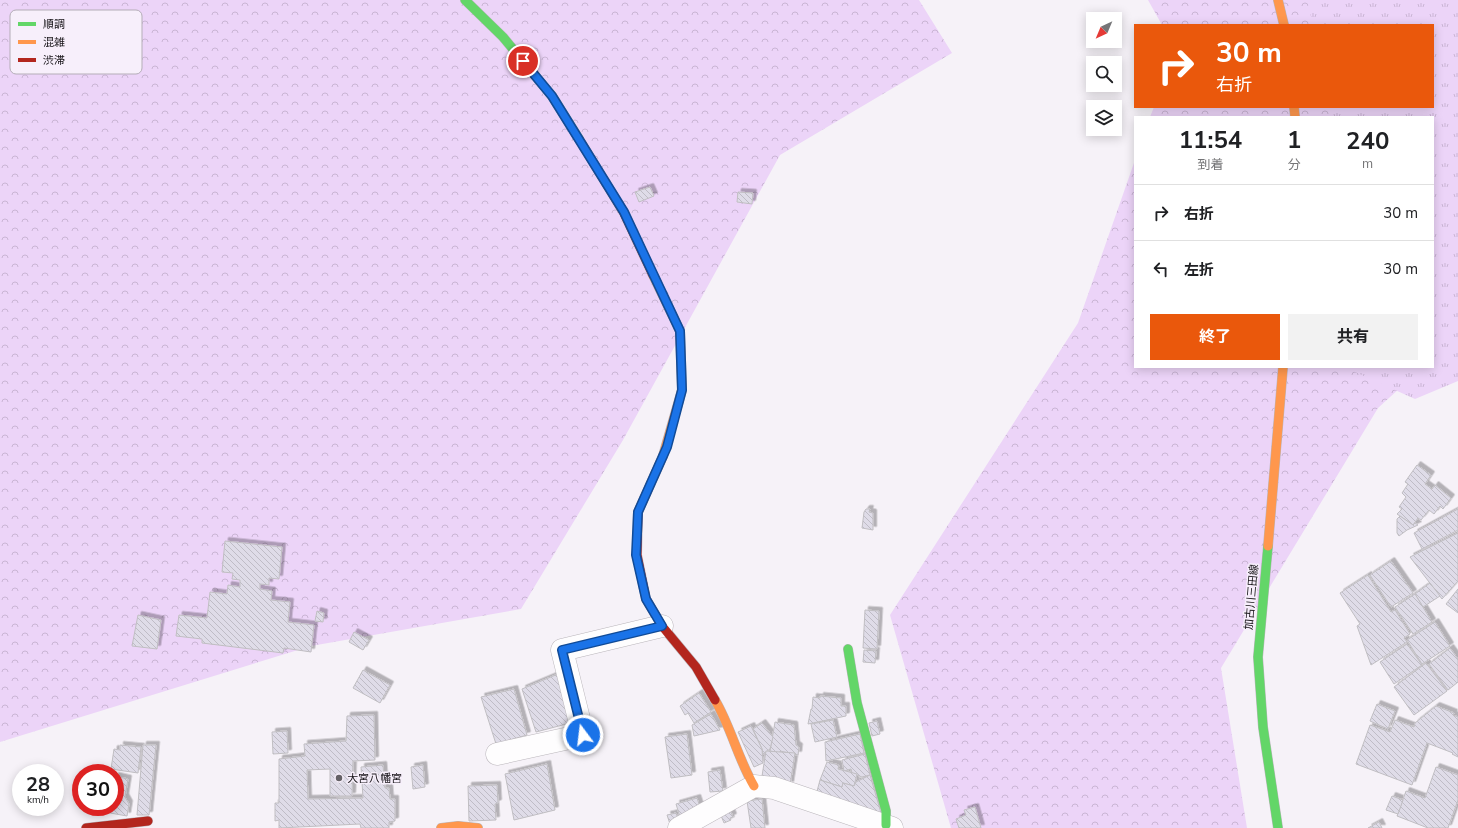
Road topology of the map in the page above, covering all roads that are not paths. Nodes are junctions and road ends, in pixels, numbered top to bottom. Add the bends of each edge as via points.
1 (464, 0) edge
2 (1278, 0) edge
3 (1284, 24) edge
4 (1283, 368) edge
5 (662, 626) junction
6 (848, 649) dead end
7 (497, 754) dead end
8 (754, 786) junction
9 (148, 821) dead end
10 (889, 827) edge
11 (86, 828) edge
12 (441, 828) edge
13 (478, 828) edge
14 (679, 828) edge
15 (1278, 828) edge

1 - 5 street via 503,38 552,96 624,212 680,331 682,390 667,447 638,512 636,555 646,599
2 - 3 street
4 - 15 street, 加古川三田線 via 1258,657 1263,727
5 - 7 street via 562,650 583,735
5 - 8 street via 700,674 722,712
6 - 10 street via 857,703
8 - 10 street via 774,788
8 - 14 street
9 - 11 street
12 - 13 street

